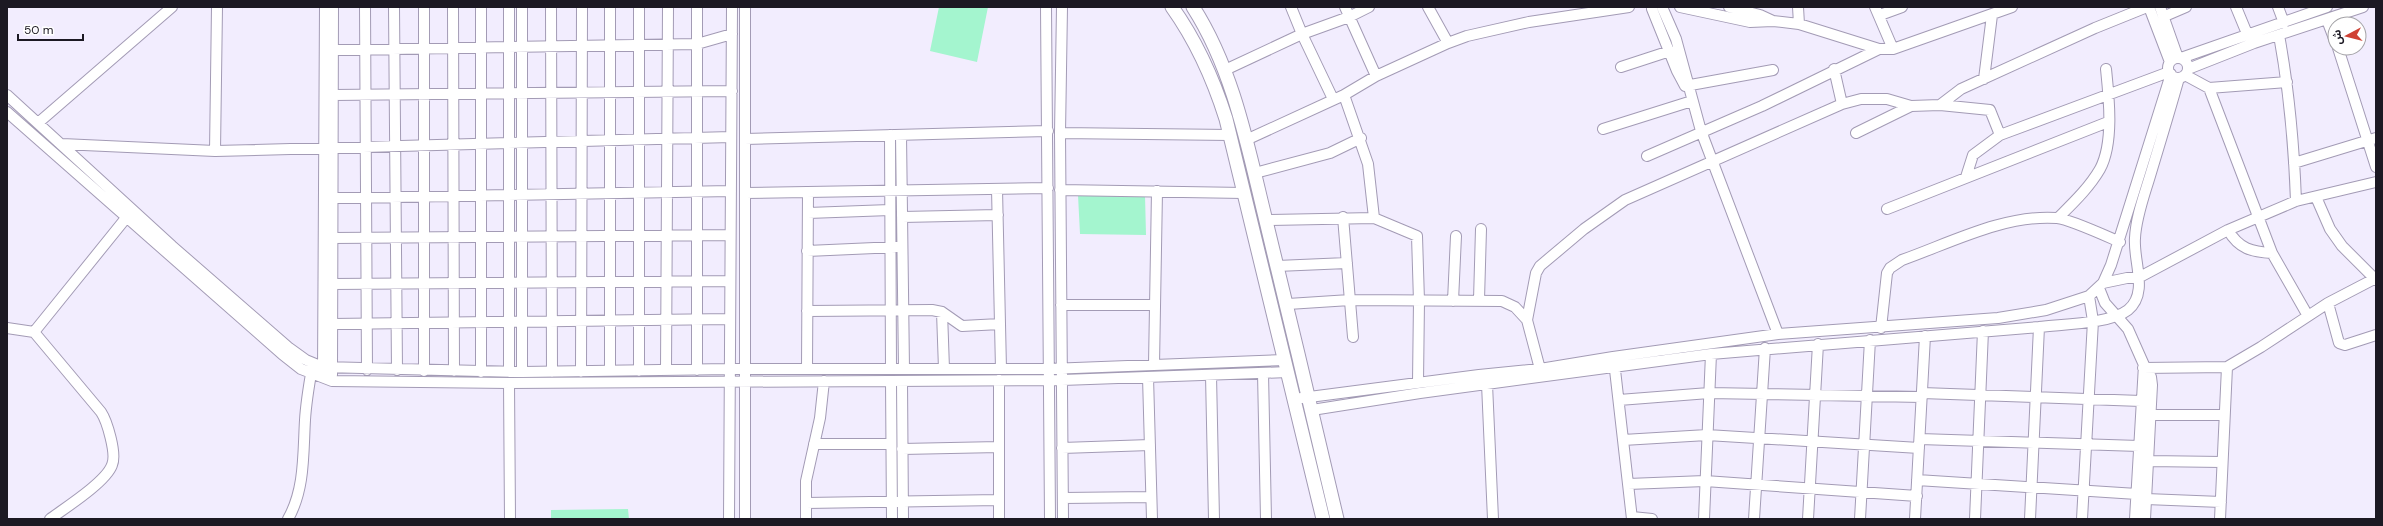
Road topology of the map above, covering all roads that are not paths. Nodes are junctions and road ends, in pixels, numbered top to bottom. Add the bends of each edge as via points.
1 (172, 7) edge
2 (217, 7) edge
3 (325, 7) edge
4 (333, 7) edge
5 (365, 7) edge
6 (394, 7) edge
7 (424, 7) edge
8 (453, 7) edge
9 (481, 7) edge
10 (509, 7) edge
11 (522, 7) edge
12 (551, 7) edge
13 (582, 7) edge
14 (610, 7) edge
15 (639, 7) edge
16 (668, 7) edge
17 (697, 7) edge
18 (732, 7) edge
19 (745, 7) edge
20 (1046, 7) edge
21 (1062, 7) edge
22 (1172, 7) edge
23 (1193, 7) edge
24 (1345, 7) edge
25 (1369, 7) edge
26 (1428, 7) edge
27 (1629, 7) edge
28 (1655, 7) edge
29 (1680, 7) edge
30 (1729, 7) edge
31 (1798, 7) edge
32 (1902, 7) edge
33 (2012, 7) edge
34 (2148, 7) edge
35 (2186, 7) edge
36 (2236, 7) edge
37 (2278, 7) edge
38 (2327, 7) edge
39 (2363, 7) edge
40 (1293, 8) edge
41 (1599, 8) edge
42 (1877, 11) edge
43 (2162, 12) edge
44 (1992, 15) junction
45 (2338, 16) edge
46 (1349, 17) junction
47 (2327, 20) edge
48 (1772, 21) junction
49 (2284, 23) junction
50 (1799, 24) junction
51 (732, 34) junction
52 (1302, 34) junction
53 (2279, 35) junction
54 (2248, 36) junction
55 (1448, 43) junction
56 (668, 44) junction
57 (697, 44) junction
58 (610, 45) junction
59 (639, 45) junction
60 (551, 46) junction
61 (582, 46) junction
62 (509, 47) junction
63 (522, 47) junction
64 (424, 48) junction
65 (453, 48) junction
66 (481, 48) junction
67 (395, 49) junction
68 (1879, 49) junction
69 (1892, 49) junction
70 (333, 50) junction
71 (365, 50) junction
72 (1670, 51) junction
73 (2341, 56) edge
74 (1620, 67) dead end
75 (2178, 68) junction
76 (1834, 69) junction
77 (2106, 69) dead end
78 (1225, 70) junction
79 (1773, 70) dead end
80 (1376, 76) junction
81 (1984, 79) junction
82 (2287, 82) junction
83 (1688, 87) junction
84 (2209, 88) junction
85 (732, 91) junction
86 (610, 92) junction
87 (639, 92) junction
88 (668, 92) junction
89 (697, 92) junction
90 (509, 93) junction
91 (522, 93) junction
92 (551, 93) junction
93 (582, 93) junction
94 (365, 94) junction
95 (395, 94) junction
96 (424, 94) junction
97 (453, 94) junction
98 (481, 94) junction
99 (7, 95) edge
100 (333, 95) junction
101 (1344, 95) junction
102 (2109, 96) junction
103 (1333, 100) junction
104 (1692, 101) junction
105 (1842, 104) junction
106 (1940, 105) junction
107 (1911, 106) junction
108 (9, 118) edge
109 (2108, 122) junction
110 (38, 123) junction
111 (1603, 129) dead end
112 (1048, 131) junction
113 (1701, 131) junction
114 (1060, 133) junction
115 (1856, 133) dead end
116 (890, 135) junction
117 (901, 135) junction
118 (1230, 135) junction
119 (2000, 135) junction
120 (731, 137) junction
121 (697, 138) junction
122 (1361, 138) junction
123 (667, 139) junction
124 (745, 139) junction
125 (610, 140) junction
126 (639, 140) junction
127 (1246, 140) junction
128 (2371, 140) edge
129 (582, 141) junction
130 (509, 142) junction
131 (522, 142) junction
132 (551, 142) junction
133 (62, 144) junction
134 (453, 144) junction
135 (481, 144) junction
136 (424, 145) junction
137 (366, 146) junction
138 (395, 146) junction
139 (328, 147) junction
140 (215, 151) junction
141 (1647, 156) dead end
142 (1714, 162) junction
143 (2294, 163) junction
144 (2376, 167) edge
145 (1254, 172) junction
146 (1966, 177) junction
147 (2376, 182) edge
148 (1048, 188) junction
149 (997, 189) junction
150 (1060, 190) junction
151 (731, 191) junction
152 (890, 191) junction
153 (901, 191) junction
154 (1157, 191) junction
155 (667, 192) junction
156 (697, 192) junction
157 (808, 192) junction
158 (610, 193) junction
159 (639, 193) junction
160 (745, 193) junction
161 (1244, 193) junction
162 (551, 194) junction
163 (582, 194) junction
164 (481, 195) junction
165 (509, 195) junction
166 (522, 195) junction
167 (424, 196) junction
168 (454, 196) junction
169 (366, 197) junction
170 (396, 197) junction
171 (2316, 197) junction
172 (332, 198) junction
173 (2296, 201) junction
174 (1886, 209) dead end
175 (890, 210) junction
176 (808, 213) junction
177 (998, 215) junction
178 (902, 217) junction
179 (1343, 217) junction
180 (2257, 217) junction
181 (126, 218) junction
182 (1374, 218) junction
183 (2058, 218) junction
184 (1265, 220) junction
185 (1480, 229) dead end
186 (2228, 230) junction
187 (667, 235) junction
188 (697, 235) junction
189 (730, 235) junction
190 (522, 236) junction
191 (552, 236) junction
192 (582, 236) junction
193 (610, 236) junction
194 (639, 236) junction
195 (1456, 236) dead end
196 (453, 237) junction
197 (481, 237) junction
198 (509, 237) junction
199 (332, 238) junction
200 (366, 238) junction
201 (396, 238) junction
202 (424, 238) junction
203 (2120, 242) junction
204 (891, 247) junction
205 (902, 247) junction
206 (808, 251) junction
207 (2272, 254) junction
208 (1347, 263) junction
209 (1277, 266) junction
210 (2138, 278) junction
211 (2376, 279) edge
212 (667, 281) junction
213 (697, 281) junction
214 (730, 281) junction
215 (509, 282) junction
216 (522, 282) junction
217 (552, 282) junction
218 (582, 282) junction
219 (610, 282) junction
220 (639, 282) junction
221 (396, 283) junction
222 (424, 283) junction
223 (454, 283) junction
224 (481, 283) junction
225 (332, 284) junction
226 (366, 284) junction
227 (2101, 286) junction
228 (2089, 296) junction
229 (1350, 300) junction
230 (1479, 300) junction
231 (1419, 301) junction
232 (1453, 301) junction
233 (2328, 303) junction
234 (1288, 304) junction
235 (1061, 305) junction
236 (1155, 305) junction
237 (808, 311) junction
238 (891, 311) junction
239 (903, 311) junction
240 (942, 312) junction
241 (2117, 316) junction
242 (2308, 316) junction
243 (730, 319) junction
244 (639, 320) junction
245 (666, 320) junction
246 (697, 320) junction
247 (1527, 320) junction
248 (582, 321) junction
249 (610, 321) junction
250 (2093, 321) junction
251 (481, 322) junction
252 (509, 322) junction
253 (522, 322) junction
254 (552, 322) junction
255 (424, 323) junction
256 (454, 323) junction
257 (332, 324) junction
258 (366, 324) junction
259 (396, 324) junction
260 (1000, 324) junction
261 (2039, 327) junction
262 (7, 328) edge
263 (1881, 328) junction
264 (1983, 331) junction
265 (34, 332) junction
266 (1778, 334) junction
267 (2376, 335) edge
268 (1925, 336) junction
269 (1353, 337) dead end
270 (1870, 340) junction
271 (1818, 344) junction
272 (1765, 348) junction
273 (1711, 354) junction
274 (1614, 361) junction
275 (1154, 365) junction
276 (1286, 366) junction
277 (2144, 367) junction
278 (2226, 367) junction
279 (320, 368) junction
280 (729, 369) junction
281 (744, 369) junction
282 (807, 369) junction
283 (891, 369) junction
284 (904, 369) junction
285 (944, 369) junction
286 (1001, 369) junction
287 (1049, 369) junction
288 (1062, 369) junction
289 (1540, 369) junction
290 (367, 370) junction
291 (397, 370) junction
292 (666, 370) junction
293 (697, 370) junction
294 (424, 371) junction
295 (454, 371) junction
296 (610, 371) junction
297 (639, 371) junction
298 (481, 372) junction
299 (509, 372) junction
300 (522, 372) junction
301 (552, 372) junction
302 (581, 372) junction
303 (1263, 373) junction
304 (1211, 375) junction
305 (1148, 377) junction
306 (327, 379) junction
307 (1000, 380) junction
308 (1049, 380) junction
309 (1062, 380) junction
310 (824, 381) junction
311 (891, 381) junction
312 (902, 381) junction
313 (729, 382) junction
314 (744, 382) junction
315 (1418, 382) junction
316 (509, 383) junction
317 (1487, 384) junction
318 (1709, 393) junction
319 (1762, 394) junction
320 (1815, 395) junction
321 (1922, 395) junction
322 (1980, 395) junction
323 (1867, 396) junction
324 (1309, 397) junction
325 (2036, 397) junction
326 (1294, 399) junction
327 (2089, 399) junction
328 (1619, 400) junction
329 (2142, 401) junction
330 (1312, 410) junction
331 (2150, 415) junction
332 (2224, 416) junction
333 (1707, 435) junction
334 (1759, 438) junction
335 (1623, 440) junction
336 (1978, 441) junction
337 (1813, 442) junction
338 (2033, 442) junction
339 (814, 444) junction
340 (891, 444) junction
341 (1919, 444) junction
342 (2086, 444) junction
343 (1150, 445) junction
344 (1864, 445) junction
345 (2139, 446) junction
346 (999, 447) junction
347 (1062, 448) junction
348 (902, 449) junction
349 (2148, 461) junction
350 (2222, 462) junction
351 (1917, 480) junction
352 (1705, 481) junction
353 (1628, 484) junction
354 (1976, 484) junction
355 (1756, 485) junction
356 (2031, 487) junction
357 (1810, 488) junction
358 (2084, 490) junction
359 (1861, 492) junction
360 (2136, 494) junction
361 (1917, 496) junction
362 (1151, 497) junction
363 (1063, 498) junction
364 (2146, 499) junction
365 (999, 500) junction
366 (903, 501) junction
367 (806, 502) junction
368 (892, 502) junction
369 (2221, 502) junction
370 (1632, 518) edge
371 (50, 519) edge
372 (288, 519) edge
373 (510, 519) edge
374 (729, 519) edge
375 (745, 519) edge
376 (806, 519) edge
377 (892, 519) edge
378 (903, 519) edge
379 (999, 519) edge
380 (1050, 519) edge
381 (1063, 519) edge
382 (1152, 519) edge
383 (1214, 519) edge
384 (1266, 519) edge
385 (1323, 519) edge
386 (1337, 519) edge
387 (1493, 519) edge
388 (1652, 519) edge
389 (1704, 519) edge
390 (1754, 519) edge
391 (1808, 519) edge
392 (1860, 519) edge
393 (1915, 519) edge
394 (1975, 519) edge
395 (2030, 519) edge
396 (2082, 519) edge
397 (2135, 519) edge
398 (2145, 519) edge
399 (2220, 519) edge

1 - 110 street
2 - 140 street
3 - 139 street
4 - 70 street
5 - 71 street
6 - 67 street
7 - 64 street
8 - 65 street
9 - 66 street
10 - 62 street
11 - 63 street
12 - 60 street
13 - 61 street
14 - 58 street
15 - 59 street
16 - 56 street
17 - 57 street
18 - 51 street
19 - 124 street
20 - 112 street
21 - 114 street
22 - 118 main road via 1202,54 1216,86
23 - 78 main road via 1218,49
24 - 46 street
25 - 46 street
26 - 55 street
27 - 41 street
28 - 72 street
28 - 83 street via 1676,39
29 - 48 street via 1750,22
30 - 48 street
31 - 50 street
32 - 42 street
33 - 44 street
34 - 75 street
34 - 81 street via 2067,40
35 - 43 street
36 - 54 street
37 - 49 street
38 - 49 street
39 - 45 street
40 - 52 street
41 - 55 street via 1490,30
42 - 69 street
43 - 75 street
44 - 69 street
44 - 81 street
46 - 52 street
46 - 80 street
47 - 53 street
48 - 50 street
49 - 54 street
50 - 68 street
51 - 57 street
51 - 85 street
52 - 78 street
52 - 103 street
53 - 75 street
53 - 82 street
54 - 75 street
55 - 80 street
56 - 57 street
56 - 59 street
56 - 88 street
57 - 89 street
58 - 59 street
58 - 61 street
58 - 86 street
59 - 87 street
60 - 61 street
60 - 63 street
60 - 92 street
61 - 93 street
62 - 63 street
62 - 66 street
62 - 90 street
63 - 91 street
64 - 65 street
64 - 67 street
64 - 96 street
65 - 66 street
65 - 97 street
66 - 98 street
67 - 71 street
67 - 95 street
68 - 69 street
68 - 76 street
70 - 71 street
70 - 100 street
71 - 94 street
72 - 74 street
72 - 83 street via 1677,71
73 - 128 street
75 - 84 street
75 - 102 street
75 - 203 street
75 - 210 street via 2138,218 2135,237
76 - 105 street
76 - 113 street via 1762,106
77 - 102 street
78 - 127 main road
79 - 83 street
80 - 101 street
81 - 106 street via 1961,89
82 - 84 street
82 - 143 street
83 - 104 street
84 - 180 street
85 - 89 street
85 - 120 street
86 - 87 street
86 - 93 street
86 - 125 street
87 - 88 street
87 - 126 street
88 - 89 street
88 - 123 street
89 - 121 street
90 - 91 street
90 - 98 street
90 - 130 street
91 - 92 street
91 - 131 street
92 - 93 street
92 - 132 street
93 - 129 street
94 - 95 street
94 - 100 street
94 - 137 street
95 - 96 street
95 - 138 street
96 - 97 street
96 - 136 street
97 - 98 street
97 - 134 street
98 - 135 street
99 - 110 street
100 - 139 street
101 - 103 street
101 - 122 street
102 - 109 street
102 - 119 street
103 - 127 street
104 - 111 street
104 - 113 street
105 - 107 street via 1861,99 1887,99
105 - 142 street
106 - 107 street
106 - 119 street via 1990,110
107 - 115 street
108 - 181 street
109 - 146 street
109 - 183 street via 2107,146 2100,168 2089,185
110 - 133 street
112 - 117 street
112 - 148 street
113 - 141 street
113 - 142 street
114 - 118 street
114 - 150 street
116 - 117 street
116 - 124 street
116 - 152 street
117 - 153 street
118 - 161 main road
119 - 146 street via 1973,155
120 - 121 street
120 - 151 street
121 - 123 street
121 - 156 street
122 - 145 street via 1330,153
122 - 182 street via 1372,183
123 - 126 street
123 - 155 street
124 - 160 street
125 - 126 street
125 - 129 street
125 - 158 street
126 - 159 street
127 - 145 main road
128 - 143 street
128 - 144 street
129 - 132 street
129 - 163 street
130 - 131 street
130 - 135 street
130 - 165 street
131 - 132 street
131 - 166 street
132 - 162 street
133 - 140 street
133 - 279 street via 178,252 288,347
134 - 135 street
134 - 136 street
134 - 168 street
135 - 164 street
136 - 138 street
136 - 167 street
137 - 138 street
137 - 139 street
137 - 169 street
138 - 170 street
139 - 140 street
139 - 172 street
139 - 279 street
142 - 247 street via 1625,200 1584,229 1540,266
142 - 266 street
143 - 173 street
145 - 184 main road
146 - 174 street
147 - 171 street
148 - 149 street
148 - 287 street
149 - 153 street
149 - 177 street
150 - 154 street
150 - 235 street
151 - 156 street
151 - 189 street
152 - 153 street
152 - 157 street
152 - 175 street
153 - 178 street
154 - 161 street
154 - 236 street
155 - 156 street
155 - 159 street
155 - 187 street
156 - 188 street
157 - 160 street
157 - 176 street
158 - 159 street
158 - 163 street
158 - 193 street
159 - 194 street
160 - 281 street
161 - 276 main road
162 - 163 street
162 - 166 street
162 - 191 street
163 - 192 street
164 - 165 street
164 - 168 street
164 - 197 street
165 - 166 street
165 - 198 street
166 - 190 street
167 - 168 street
167 - 170 street
167 - 202 street
168 - 196 street
169 - 170 street
169 - 172 street
169 - 200 street
170 - 201 street
171 - 173 street
171 - 211 street via 2330,229 2342,246
172 - 199 street
173 - 180 street
175 - 176 street
175 - 204 street
176 - 206 street
177 - 178 street
177 - 260 street
178 - 205 street
179 - 182 street
179 - 184 street
179 - 208 street
180 - 186 street
180 - 207 street
181 - 265 street
181 - 279 street via 282,354
182 - 231 street via 1417,236
183 - 203 street
183 - 263 street via 2008,223 1902,260 1887,273
184 - 209 main road
185 - 230 street
186 - 207 street via 2233,240 2243,248
186 - 210 street
187 - 188 street
187 - 194 street
187 - 212 street
188 - 189 street
188 - 213 street
189 - 214 street
190 - 191 street
190 - 198 street
190 - 216 street
191 - 192 street
191 - 217 street
192 - 193 street
192 - 218 street
193 - 194 street
193 - 219 street
194 - 220 street
195 - 232 street
196 - 197 street
196 - 202 street
196 - 223 street
197 - 198 street
197 - 224 street
198 - 215 street
199 - 200 street
199 - 225 street
200 - 201 street
200 - 226 street
201 - 202 street
201 - 221 street
202 - 222 street
203 - 227 street
204 - 205 street
204 - 206 street
204 - 238 street
205 - 239 street
206 - 237 street
207 - 242 street
208 - 209 street
208 - 229 street
209 - 234 main road
210 - 227 street via 2121,279
210 - 241 street via 2139,290 2136,301 2128,310
211 - 233 street
212 - 213 street
212 - 220 street
212 - 245 street
213 - 214 street
213 - 246 street
214 - 243 street
215 - 216 street
215 - 224 street
215 - 252 street
216 - 217 street
216 - 253 street
217 - 218 street
217 - 254 street
218 - 219 street
218 - 248 street
219 - 220 street
219 - 249 street
220 - 244 street
221 - 222 street
221 - 226 street
221 - 259 street
222 - 223 street
222 - 255 street
223 - 224 street
223 - 256 street
224 - 251 street
225 - 226 street
225 - 257 street
226 - 258 street
227 - 228 street
227 - 241 street via 2105,303
228 - 250 street
228 - 263 street via 2046,310 1998,318
229 - 231 street
229 - 234 street
229 - 269 street
230 - 232 street
230 - 247 street via 1502,301 1515,307
231 - 232 street
231 - 315 street
233 - 242 street
233 - 267 street via 2339,343 2345,345
234 - 324 main road
235 - 236 street
235 - 288 street
236 - 275 street
237 - 238 street
237 - 282 street
238 - 239 street
238 - 283 street
239 - 240 street
239 - 284 street
240 - 260 street via 962,326
240 - 285 street
241 - 250 street
241 - 277 street via 2128,329
242 - 278 street via 2262,347
243 - 246 street
243 - 280 street
244 - 245 street
244 - 249 street
244 - 297 street
245 - 246 street
245 - 292 street
246 - 293 street
247 - 289 street
248 - 249 street
248 - 254 street
248 - 302 street
249 - 296 street
250 - 261 street
250 - 327 street
251 - 252 street
251 - 256 street
251 - 298 street
252 - 253 street
252 - 299 street
253 - 254 street
253 - 300 street
254 - 301 street
255 - 256 street
255 - 259 street
255 - 294 street
256 - 295 street
257 - 258 street
257 - 279 street
258 - 259 street
258 - 290 street
259 - 291 street
260 - 286 street
261 - 264 street
261 - 325 street
262 - 265 street
263 - 266 street
264 - 268 street
264 - 322 street
265 - 371 street via 101,412 107,426 113,457 111,467 93,487
266 - 274 street
268 - 270 street
268 - 321 street
270 - 271 street
270 - 323 street
271 - 272 street
271 - 320 street
272 - 273 street
272 - 319 street
273 - 274 street
273 - 318 street
274 - 289 street
274 - 317 street via 1534,379
274 - 328 street
275 - 276 street
275 - 288 street
276 - 303 street
276 - 326 main road
277 - 278 street
277 - 329 street
277 - 331 street via 2152,385
278 - 332 street
279 - 290 street
279 - 306 street
279 - 306 street
279 - 372 street via 305,418 302,479
280 - 281 street
280 - 293 street
280 - 313 street
281 - 282 street
281 - 314 street
282 - 283 street
283 - 284 street
284 - 285 street
285 - 286 street
286 - 287 street
287 - 288 street
287 - 308 street
288 - 309 street
289 - 315 street
290 - 291 street
291 - 294 street
292 - 293 street
292 - 297 street
294 - 295 street
295 - 298 street
296 - 297 street
296 - 302 street
298 - 299 street
299 - 300 street
300 - 301 street
301 - 302 street
303 - 304 street
303 - 384 street
304 - 305 street
304 - 383 street
305 - 309 street
305 - 343 street
306 - 316 street
307 - 308 street
307 - 312 street
307 - 346 street
308 - 309 street
308 - 380 street
309 - 347 street
310 - 311 street
310 - 314 street
310 - 339 street
311 - 312 street
311 - 340 street
312 - 348 street
313 - 314 street
313 - 316 street
313 - 374 street
314 - 375 street
315 - 324 street
316 - 373 street
317 - 330 street
317 - 387 street
318 - 319 street
318 - 328 street
318 - 333 street
319 - 320 street
319 - 334 street
320 - 323 street
320 - 337 street
321 - 322 street
321 - 323 street
321 - 341 street
322 - 325 street
322 - 336 street
323 - 344 street
324 - 326 street
324 - 330 main road
325 - 327 street
325 - 338 street
326 - 385 main road
327 - 329 street
327 - 342 street
328 - 335 street
329 - 345 street
330 - 386 main road
331 - 332 street
331 - 349 street
332 - 350 street
333 - 334 street
333 - 335 street
333 - 352 street
334 - 337 street
334 - 355 street
335 - 353 street
336 - 338 street
336 - 341 street
336 - 354 street
337 - 344 street
337 - 357 street
338 - 342 street
338 - 356 street
339 - 340 street
339 - 367 street via 806,481
340 - 368 street
341 - 344 street
341 - 351 street
342 - 345 street
342 - 358 street
343 - 347 street
343 - 362 street
344 - 359 street
345 - 360 street
346 - 348 street
346 - 365 street
347 - 363 street
348 - 366 street
349 - 350 street
349 - 364 street
350 - 369 street
351 - 354 street
351 - 361 street
352 - 353 street
352 - 355 street
352 - 389 street
353 - 370 street
354 - 356 street
354 - 394 street
355 - 357 street
355 - 390 street
356 - 358 street
356 - 395 street
357 - 359 street
357 - 391 street
358 - 360 street
358 - 396 street
359 - 361 street
359 - 392 street
360 - 397 street
361 - 393 street
362 - 363 street
362 - 382 street
363 - 381 street
364 - 369 street
364 - 398 street
365 - 366 street
365 - 379 street
366 - 368 street
366 - 378 street
367 - 368 street
367 - 376 street
368 - 377 street
369 - 399 street
370 - 388 street

